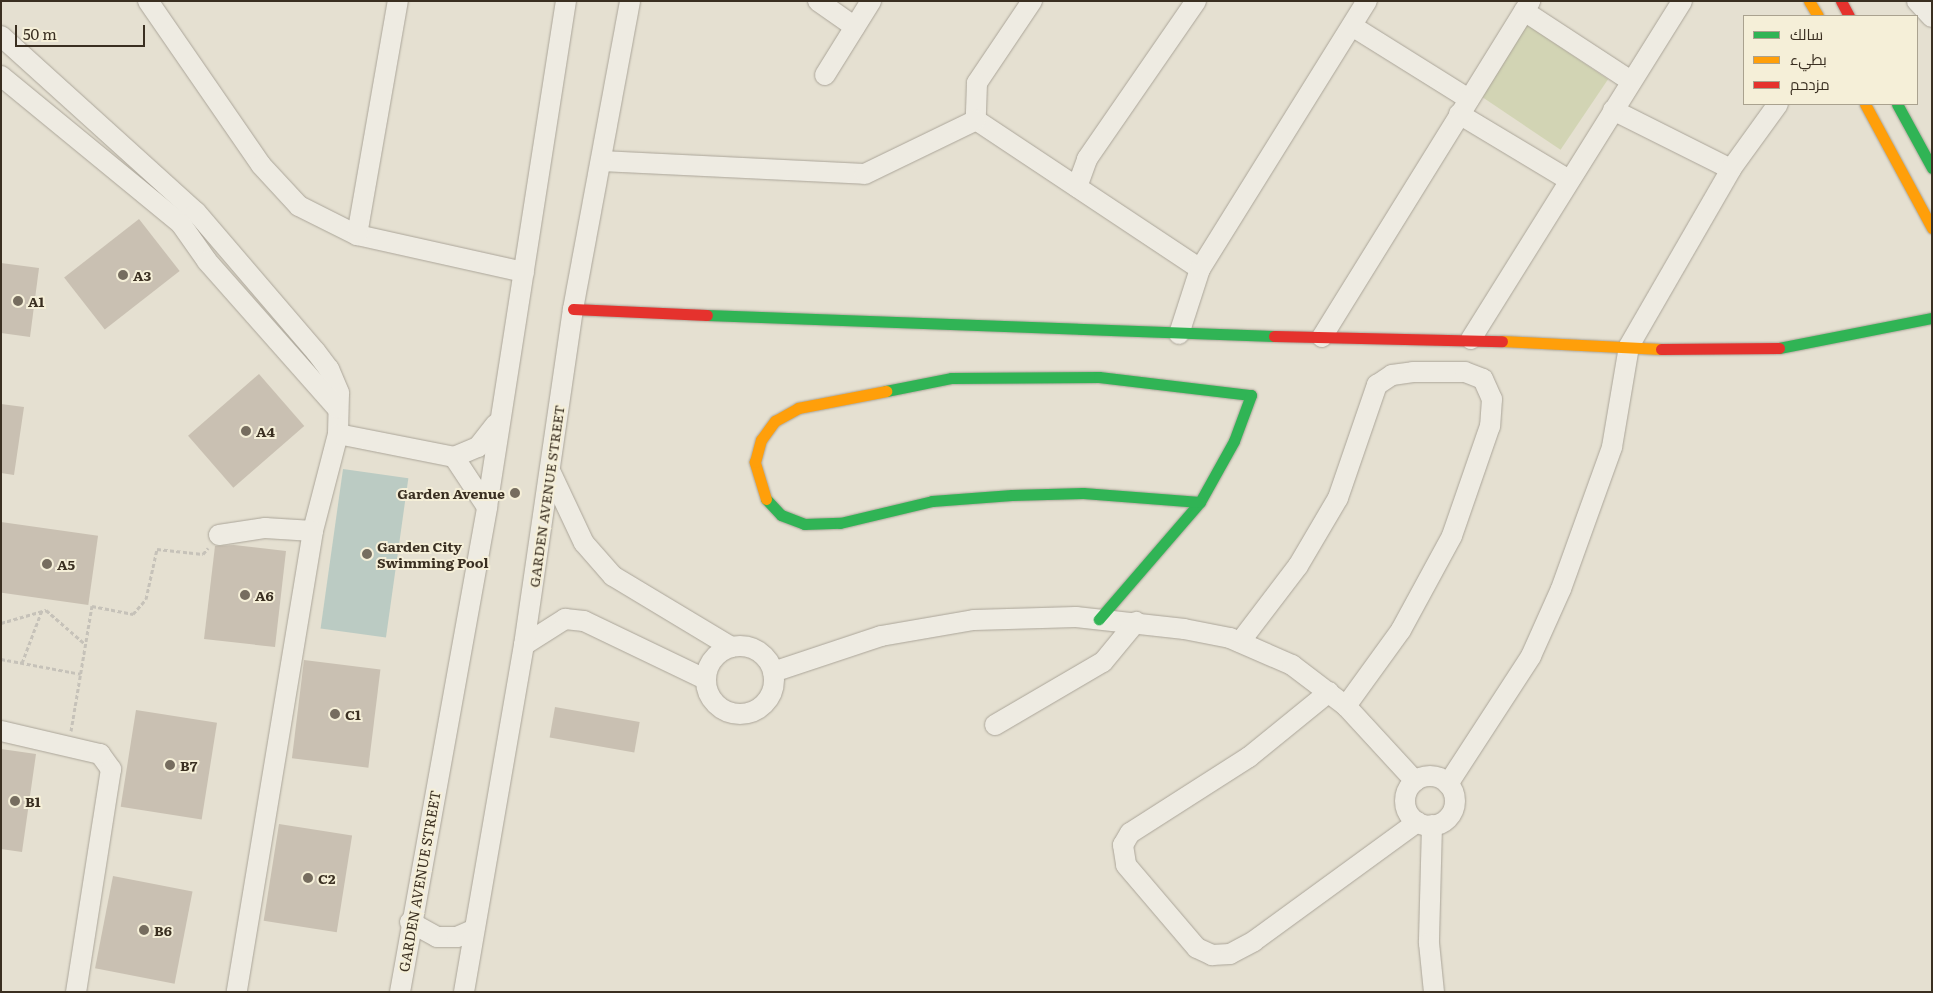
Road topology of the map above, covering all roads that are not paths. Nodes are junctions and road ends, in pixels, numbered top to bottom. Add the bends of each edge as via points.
1 (148, 1) edge
2 (398, 1) edge
3 (566, 1) edge
4 (630, 1) edge
5 (818, 1) edge
6 (871, 1) edge
7 (1032, 1) edge
8 (1196, 1) edge
9 (1368, 1) edge
10 (1682, 1) edge
11 (1809, 1) edge
12 (1841, 1) edge
13 (1917, 1) edge
14 (1527, 6) edge
15 (1817, 15) edge
16 (1849, 15) edge
17 (1932, 17) edge
18 (1352, 26) junction
19 (855, 27) junction
20 (1, 36) edge
21 (825, 75) dead end
22 (1, 76) edge
23 (1631, 81) junction
24 (1777, 105) edge
25 (1866, 105) edge
26 (1898, 105) edge
27 (1464, 107) junction
28 (1613, 110) junction
29 (976, 120) junction
30 (601, 161) junction
31 (1932, 168) edge
32 (1731, 169) junction
33 (1569, 180) junction
34 (1077, 187) junction
35 (188, 218) junction
36 (1932, 228) edge
37 (357, 235) junction
38 (1200, 269) junction
39 (524, 272) junction
40 (573, 309) junction
41 (1932, 318) edge
42 (1179, 334) junction
43 (1322, 336) junction
44 (1471, 339) junction
45 (1629, 346) junction
46 (497, 423) junction
47 (338, 434) junction
48 (454, 456) junction
49 (550, 473) junction
50 (1200, 502) junction
51 (487, 507) junction
52 (313, 531) junction
53 (219, 535) road end
54 (1099, 619) junction
55 (1136, 622) junction
56 (1240, 642) junction
57 (524, 645) junction
58 (731, 647) junction
59 (773, 672) junction
60 (705, 679) junction
61 (1329, 692) junction
62 (1346, 706) junction
63 (996, 725) dead end
64 (1, 731) edge
65 (1415, 781) junction
66 (1448, 784) junction
67 (1424, 823) junction
68 (410, 922) junction
69 (473, 930) junction
70 (76, 992) edge
71 (237, 992) edge
72 (400, 992) edge
73 (464, 992) edge
74 (1434, 992) edge

1 - 37 street via 272,180 317,218
2 - 37 street
3 - 39 street, GARDEN AVENUE STREET
4 - 30 street, GARDEN AVENUE STREET
5 - 19 street
6 - 19 street
7 - 29 street via 977,84
8 - 34 street via 1087,159
9 - 18 street
10 - 23 street
11 - 15 street
12 - 16 street
13 - 17 street
14 - 23 street
14 - 27 street
18 - 27 street
18 - 38 street
19 - 21 street
20 - 35 street
22 - 35 street
23 - 28 street
24 - 32 street
25 - 36 street
26 - 31 street
27 - 33 street
27 - 43 street
28 - 32 street
28 - 33 street
29 - 30 street via 864,174
29 - 34 street
30 - 40 street, GARDEN AVENUE STREET
32 - 45 street
33 - 44 street
34 - 38 street
35 - 47 street via 207,261 337,408
37 - 39 street
38 - 42 street
39 - 46 street, GARDEN AVENUE STREET
40 - 42 street
40 - 49 street, GARDEN AVENUE STREET
41 - 45 street via 1793,348 1707,351
42 - 43 street
43 - 44 street
44 - 45 street
45 - 66 street via 1612,447 1561,589 1531,656
46 - 48 street via 478,447
46 - 51 street, GARDEN AVENUE STREET
47 - 48 street
47 - 52 street
48 - 51 street
49 - 57 street, GARDEN AVENUE STREET
49 - 58 street via 584,542 613,576
50 - 50 street via 1083,493 1012,494 932,501 816,526 793,521 772,507 759,486 755,462 766,430 798,408 951,378 1099,376 1251,395 1234,441
50 - 54 street
51 - 68 street, GARDEN AVENUE STREET
52 - 53 street via 265,528
52 - 71 street
54 - 55 street
54 - 59 street via 1032,616 922,627 881,636
55 - 56 street
55 - 63 street via 1104,662
56 - 61 street via 1292,665
56 - 62 street via 1302,560 1338,498 1377,384 1392,375 1413,372 1465,372 1482,379 1492,399 1490,426 1452,536 1401,630
57 - 60 street via 565,619 584,621 603,627
57 - 69 street, GARDEN AVENUE STREET
58 - 59 street via 752,648 762,654
58 - 60 street via 713,659
59 - 60 street via 768,699 755,711 744,715 732,714 712,702
61 - 62 street
61 - 67 street via 1249,757 1130,833 1123,845 1126,865 1197,948 1212,955 1230,954 1254,941
62 - 65 street
64 - 70 street via 100,754 111,769
65 - 66 street via 1430,776
65 - 67 street via 1405,803
66 - 67 street via 1454,794 1453,810 1442,823
67 - 74 street
68 - 69 street via 437,937 457,937
68 - 72 street, GARDEN AVENUE STREET
69 - 73 street, GARDEN AVENUE STREET

